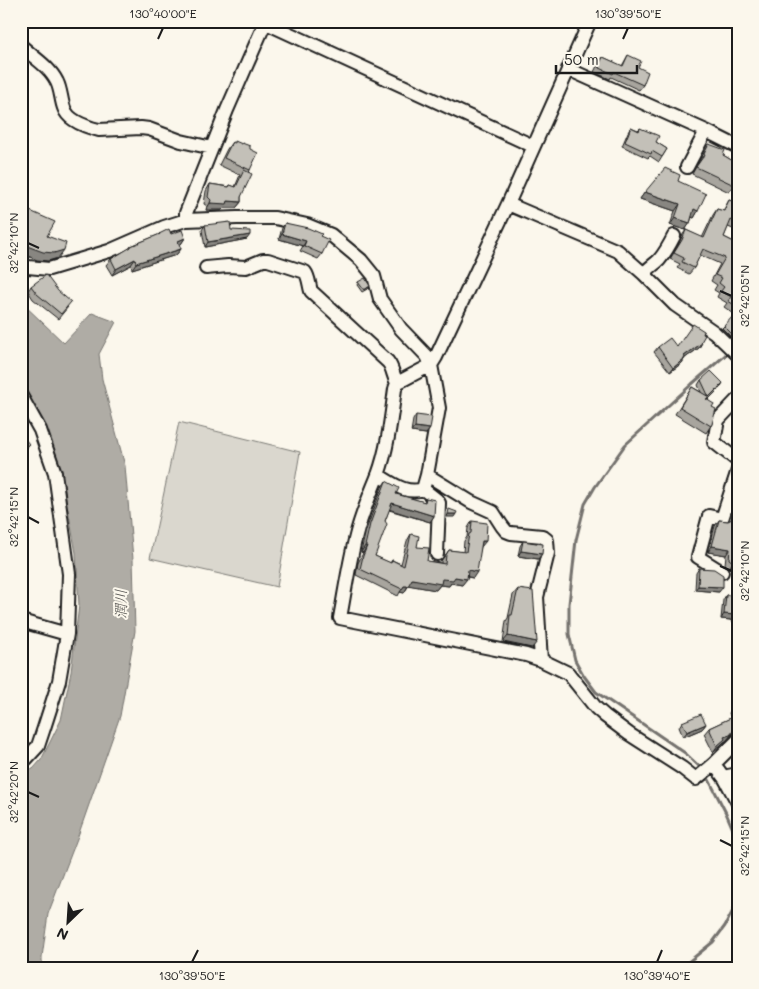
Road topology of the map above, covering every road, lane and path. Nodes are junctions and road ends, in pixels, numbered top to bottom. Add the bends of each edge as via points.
1 (590, 21) edge
2 (263, 22) edge
3 (21, 46) edge
4 (568, 70) junction
5 (706, 131) junction
6 (533, 146) junction
7 (738, 147) edge
8 (212, 148) junction
9 (687, 167) dead end
10 (508, 204) junction
11 (186, 220) junction
12 (674, 236) dead end
13 (21, 268) edge
14 (206, 268) dead end
15 (644, 274) junction
16 (734, 351) edge
17 (431, 365) junction
18 (397, 382) junction
19 (21, 396) edge
20 (738, 399) edge
21 (738, 461) edge
22 (738, 470) edge
23 (378, 475) junction
24 (427, 475) junction
25 (422, 489) junction
26 (437, 554) dead end
27 (722, 572) edge
28 (21, 621) edge
29 (67, 634) junction
30 (541, 660) junction
31 (738, 740) edge
32 (21, 760) edge
33 (712, 766) junction
34 (738, 774) edge
35 (725, 779) junction
36 (738, 803) edge

1 - 4 street
2 - 6 street
2 - 8 street
3 - 8 street via 58,83 64,110 75,121 99,130 149,129
4 - 5 street
4 - 6 street
5 - 7 street
5 - 9 street
6 - 10 street
8 - 11 street
10 - 15 street via 618,251
10 - 17 street
11 - 13 street via 109,251 49,269
11 - 17 street via 275,218 307,224 331,235 361,260 374,276 380,299
12 - 15 street via 658,261
14 - 18 street via 246,267 268,260 305,272 311,291 388,362
15 - 16 street via 675,304
17 - 18 street
17 - 24 street via 439,408
18 - 23 street
19 - 29 street via 40,430 55,473 69,574
20 - 21 street via 718,420 714,442
22 - 27 street via 722,519 709,516 698,557
23 - 25 street via 404,490
23 - 30 street via 355,538 340,618
24 - 25 street
24 - 30 street via 493,512 506,531 542,536 547,540 548,553 537,597
25 - 26 street via 439,503
28 - 29 street
29 - 32 street via 59,681 38,746
30 - 33 street via 568,674 596,708 696,779
31 - 33 street
33 - 35 street
34 - 35 street
35 - 36 street

